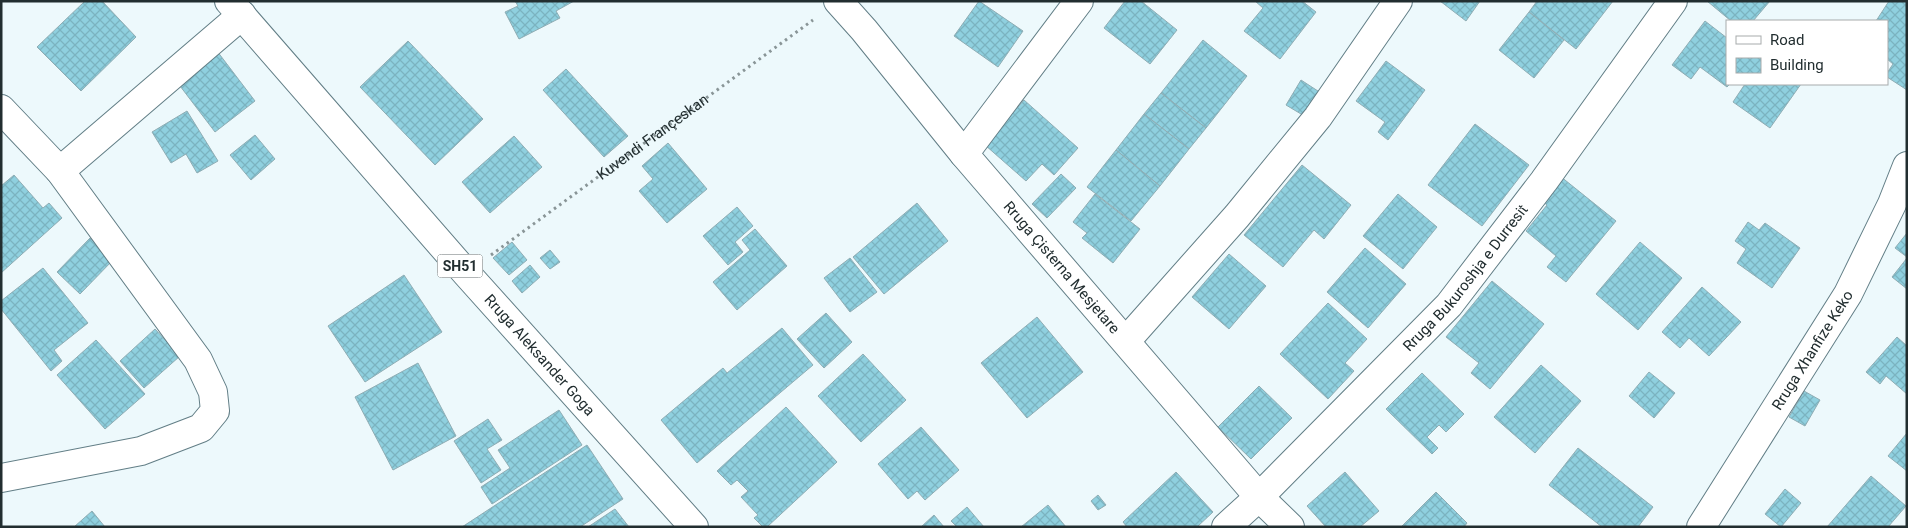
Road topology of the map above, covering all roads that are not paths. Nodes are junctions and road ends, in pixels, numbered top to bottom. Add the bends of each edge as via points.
1 (838, 1) edge
2 (1079, 1) edge
3 (1398, 1) edge
4 (1673, 1) edge
5 (236, 8) edge
6 (1, 109) edge
7 (964, 154) junction
8 (1907, 166) edge
9 (60, 171) junction
10 (1126, 341) junction
11 (1, 478) edge
12 (1259, 497) junction
13 (694, 527) edge
14 (1226, 527) edge
15 (1290, 527) edge
16 (1701, 527) edge

1 - 7 street, Rruga Çisterna Mesjetare
2 - 7 street
3 - 10 street via 1318,117 1237,216
4 - 12 street, Rruga Bukuroshja e Durresit via 1544,181 1449,305
5 - 9 street
5 - 13 street, Rruga Aleksander Goga / SH51 via 466,273
6 - 9 street
7 - 10 street, Rruga Çisterna Mesjetare
8 - 16 street, Rruga Xhanfize Keko via 1848,294
9 - 11 street via 198,360 213,392 215,411 202,428 141,451
10 - 12 street, Rruga Çisterna Mesjetare
12 - 14 street, Rruga Bukuroshja e Durresit
12 - 15 street, Rruga Çisterna Mesjetare

